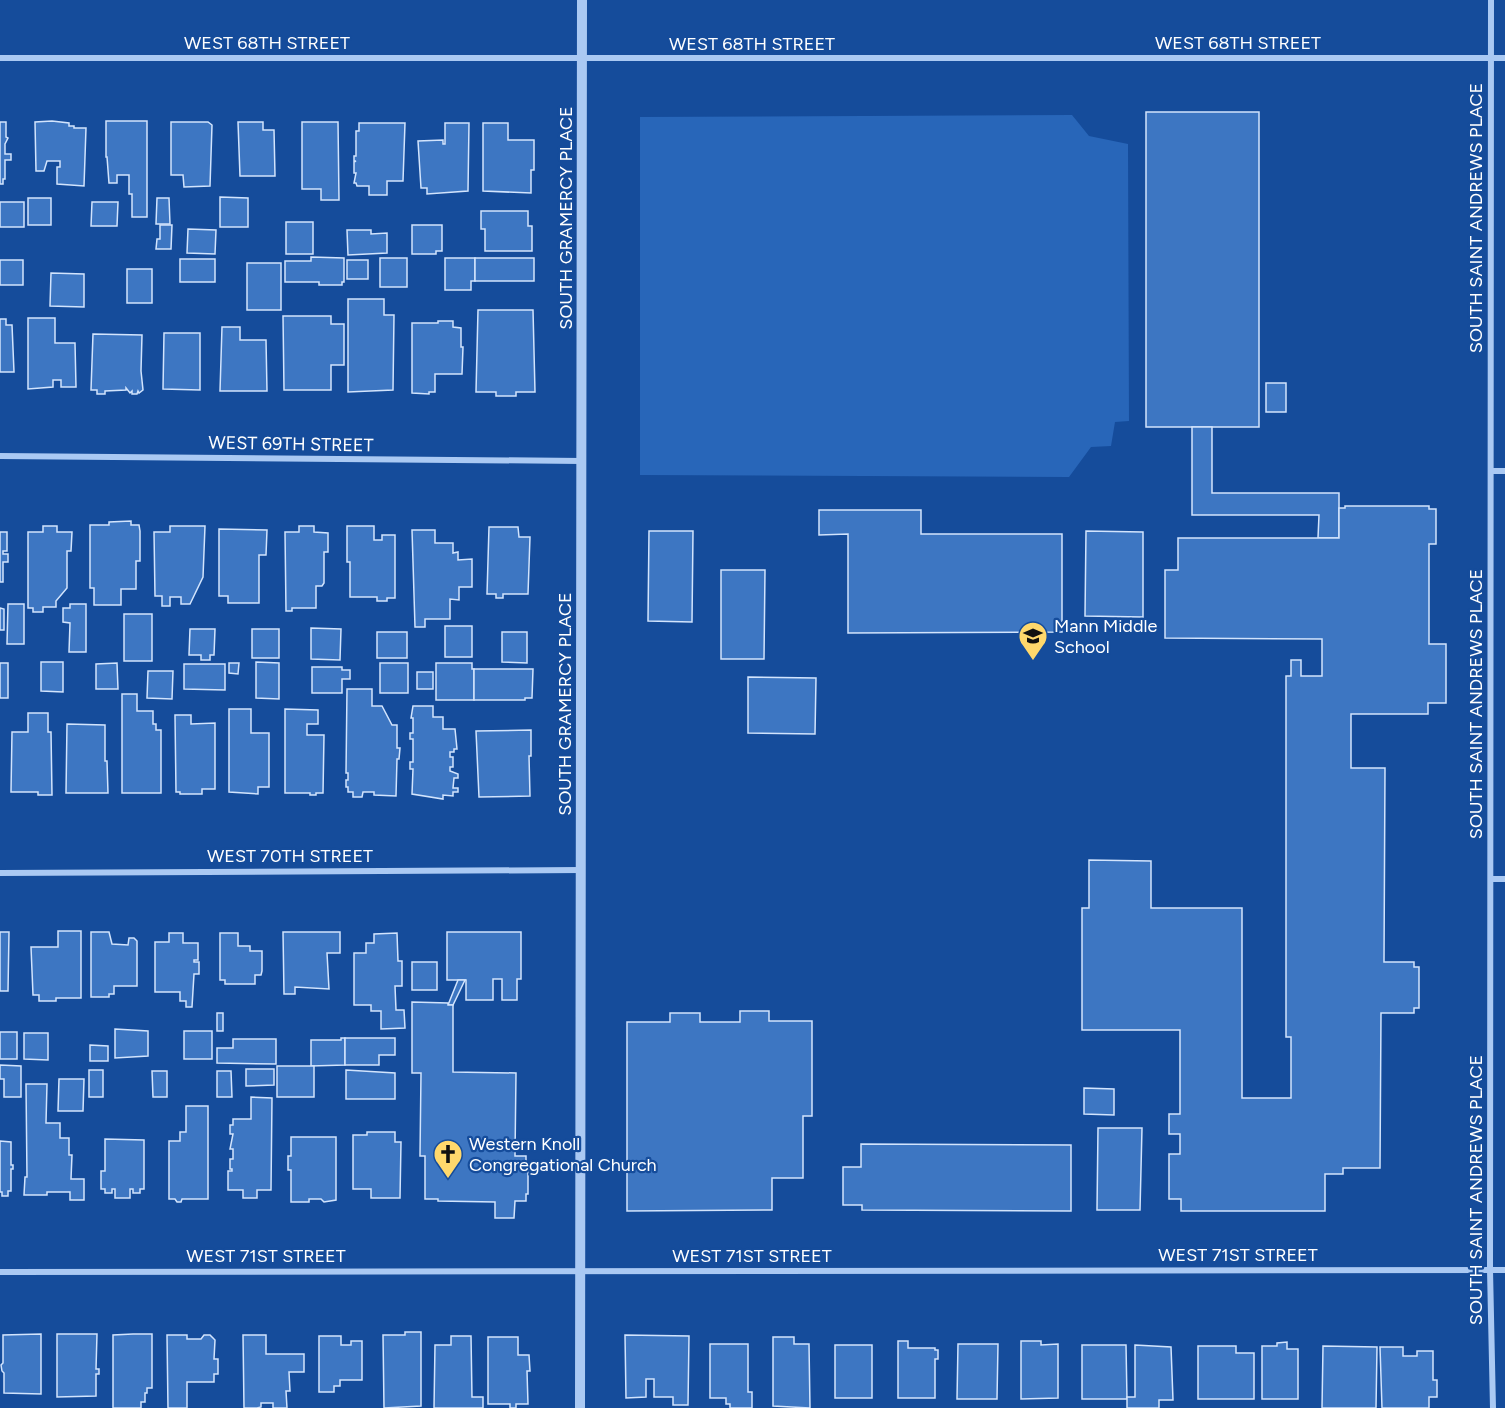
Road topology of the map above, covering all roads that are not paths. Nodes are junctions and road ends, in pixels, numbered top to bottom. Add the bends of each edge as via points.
1 (582, 0) edge
2 (1491, 0) edge
3 (1491, 57) junction
4 (0, 58) edge
5 (1505, 58) edge
6 (582, 59) junction
7 (0, 456) edge
8 (582, 461) junction
9 (1491, 471) junction
10 (1505, 471) edge
11 (581, 870) junction
12 (0, 873) edge
13 (1491, 879) junction
14 (1505, 879) edge
15 (1490, 1270) junction
16 (1505, 1270) edge
17 (580, 1271) junction
18 (0, 1272) edge
19 (580, 1408) edge
20 (1493, 1408) edge

1 - 6 street, SOUTH GRAMERCY PLACE
2 - 3 street, SOUTH SAINT ANDREWS PLACE
3 - 5 street, WEST 68TH STREET
3 - 6 street, WEST 68TH STREET
3 - 9 street, SOUTH SAINT ANDREWS PLACE
4 - 6 street, WEST 68TH STREET
6 - 8 street, SOUTH GRAMERCY PLACE
7 - 8 street, WEST 69TH STREET
8 - 11 street, SOUTH GRAMERCY PLACE
9 - 10 street
9 - 13 street, SOUTH SAINT ANDREWS PLACE
11 - 12 street, WEST 70TH STREET
11 - 17 street, SOUTH GRAMERCY PLACE
13 - 14 street
13 - 15 street, SOUTH SAINT ANDREWS PLACE
15 - 16 street, WEST 71ST STREET
15 - 17 street, WEST 71ST STREET
15 - 20 street, SOUTH SAINT ANDREWS PLACE
17 - 18 street, WEST 71ST STREET
17 - 19 street, SOUTH GRAMERCY PLACE

